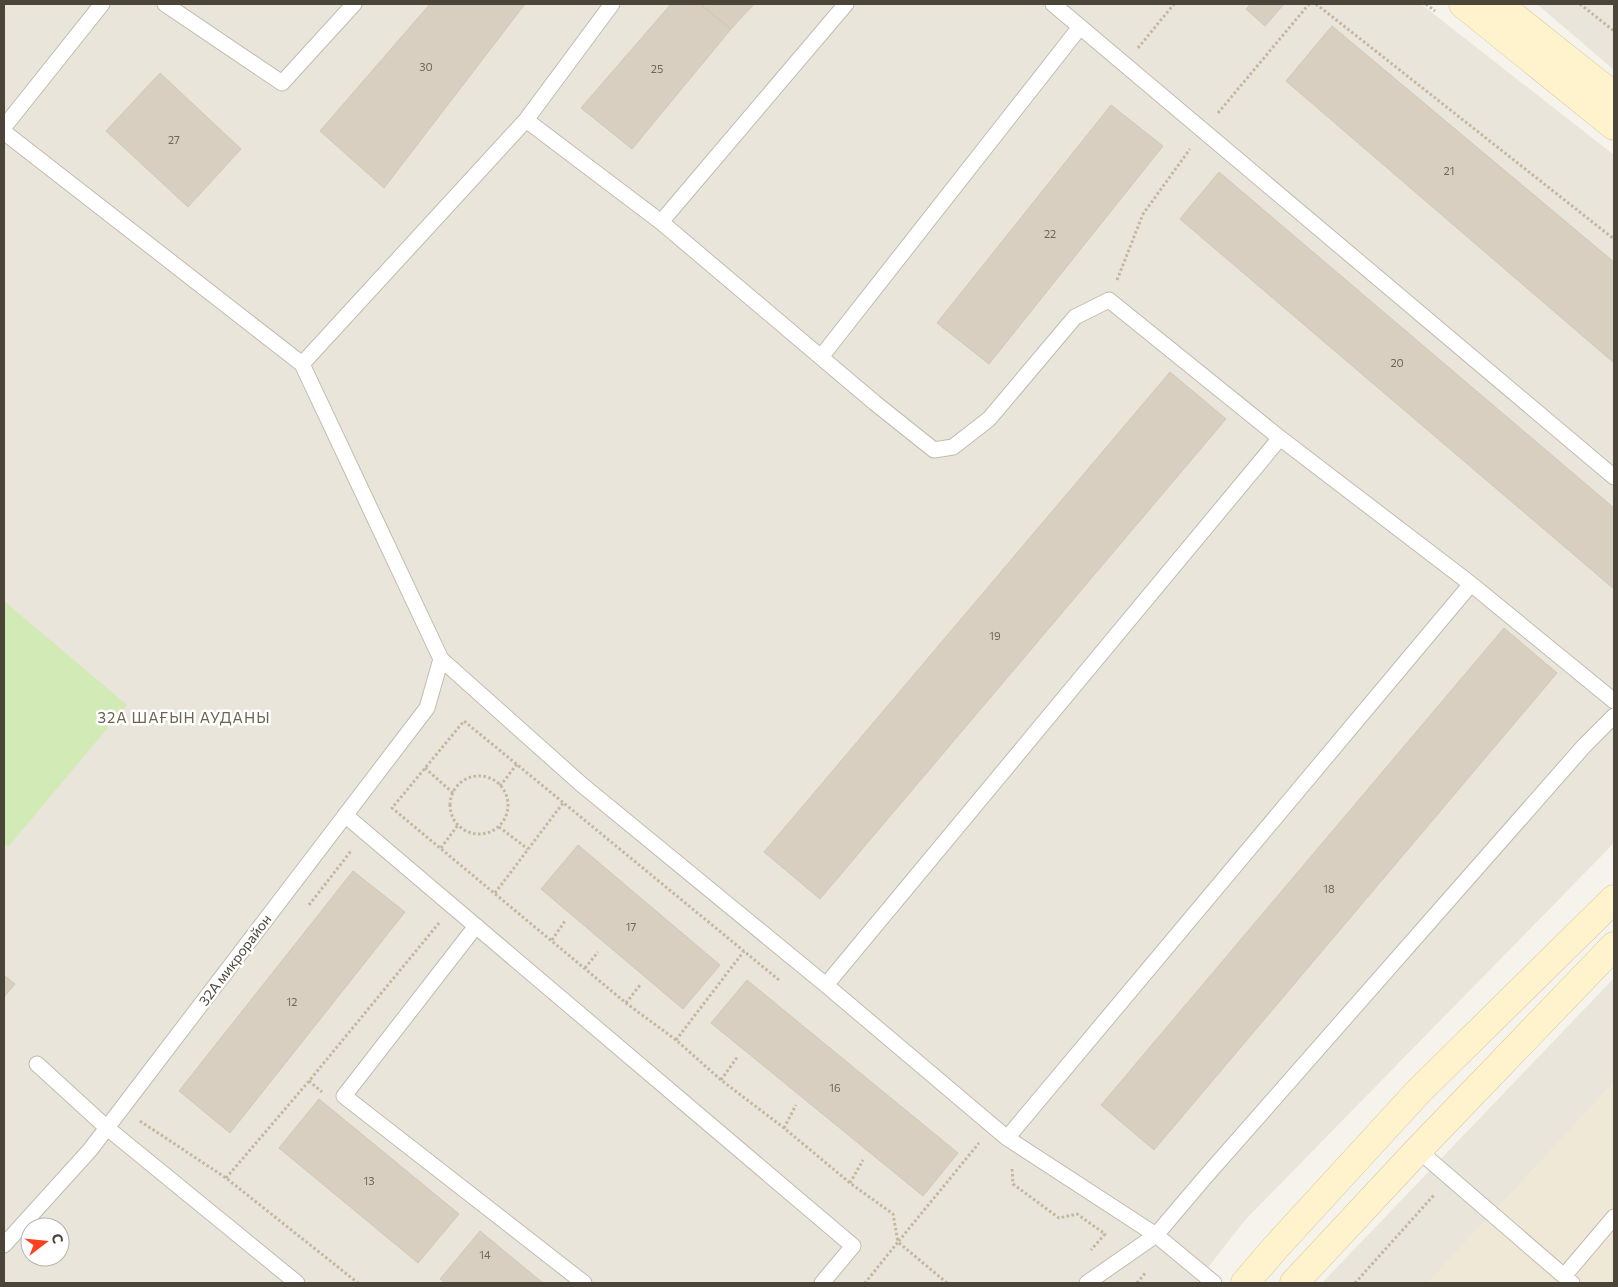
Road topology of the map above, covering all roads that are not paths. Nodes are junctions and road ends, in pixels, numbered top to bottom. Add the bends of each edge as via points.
1 (102, 4) edge
2 (165, 4) edge
3 (354, 4) edge
4 (612, 4) edge
5 (846, 4) edge
6 (1052, 4) edge
7 (1463, 4) edge
8 (1498, 4) edge
9 (1080, 27) junction
10 (1614, 96) edge
11 (526, 120) junction
12 (1614, 126) edge
13 (4, 128) edge
14 (4, 132) edge
15 (661, 222) junction
16 (821, 357) junction
17 (302, 364) junction
18 (1280, 438) junction
19 (1614, 477) edge
20 (1471, 584) junction
21 (441, 659) junction
22 (1614, 701) edge
23 (1614, 716) edge
24 (345, 815) junction
25 (1614, 899) edge
26 (476, 926) junction
27 (1614, 946) edge
28 (826, 985) junction
29 (36, 1064) dead end
30 (106, 1127) junction
31 (1007, 1138) junction
32 (1418, 1150) junction
33 (1614, 1217) edge
34 (1156, 1235) junction
35 (4, 1245) edge
36 (1568, 1280) edge
37 (297, 1283) edge
38 (584, 1283) edge
39 (822, 1283) edge
40 (1087, 1283) edge
41 (1214, 1283) edge
42 (1245, 1283) edge
43 (1294, 1283) edge

1 - 13 lane
2 - 3 lane via 282,83
4 - 11 lane
5 - 15 lane
6 - 9 lane
7 - 12 main road
8 - 10 main road
9 - 16 lane
9 - 19 lane
11 - 15 lane
11 - 17 lane
14 - 17 lane
15 - 16 lane
16 - 18 lane via 934,450 953,447 989,419 1075,317 1109,300
17 - 21 lane
18 - 20 lane
18 - 28 lane
20 - 22 lane
20 - 31 lane
21 - 24 lane, 32А микрорайон via 427,708
21 - 28 lane via 581,784
23 - 34 lane via 1584,746
24 - 26 lane
24 - 30 lane, 32А микрорайон
25 - 42 main road via 1418,1092
26 - 38 lane via 344,1096
26 - 39 lane via 853,1246
27 - 32 main road
28 - 31 lane
29 - 30 lane
30 - 35 lane, 32А микрорайон via 90,1150
30 - 37 lane
31 - 34 lane
32 - 36 lane
32 - 43 main road
33 - 36 lane
34 - 40 lane
34 - 41 lane

